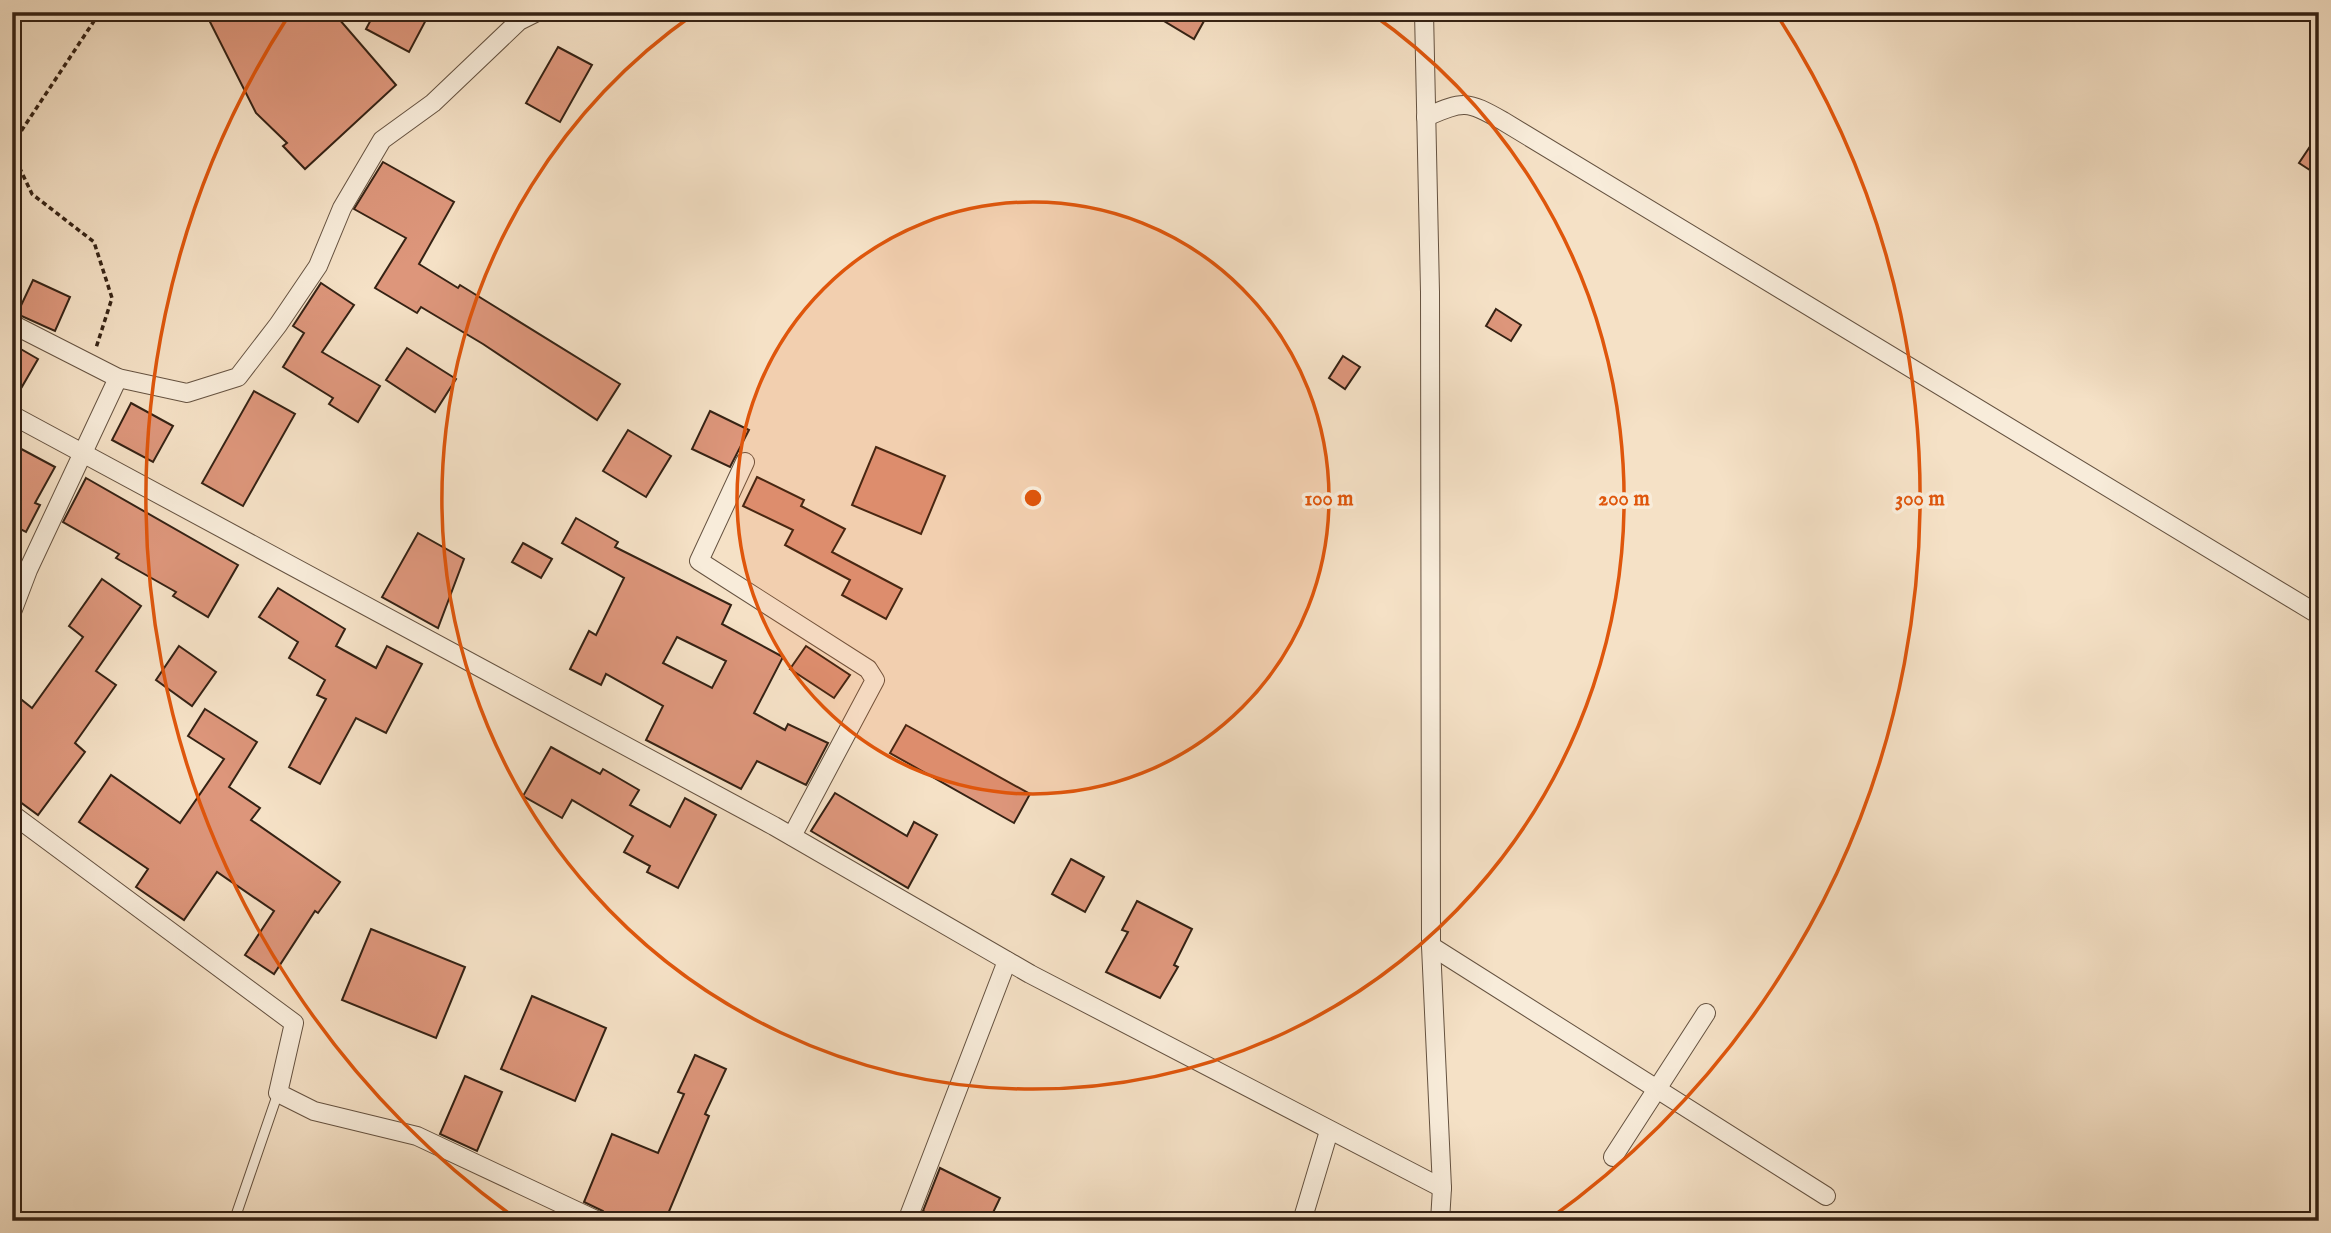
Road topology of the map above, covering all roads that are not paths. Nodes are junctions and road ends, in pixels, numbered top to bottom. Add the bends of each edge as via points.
1 (537, 12) edge
2 (1424, 12) edge
3 (1426, 117) junction
4 (12, 324) edge
5 (118, 378) junction
6 (12, 415) edge
7 (84, 456) junction
8 (745, 462) dead end
9 (20, 566) edge
10 (12, 612) edge
11 (2319, 615) edge
12 (12, 814) edge
13 (792, 836) junction
14 (1432, 946) junction
15 (1007, 961) junction
16 (1706, 1013) dead end
17 (1657, 1089) junction
18 (278, 1093) junction
19 (1329, 1131) junction
20 (1614, 1157) dead end
21 (1442, 1188) junction
22 (1826, 1196) dead end
23 (910, 1220) edge
24 (234, 1221) edge
25 (598, 1221) edge
26 (1302, 1221) edge
27 (1440, 1221) edge

1 - 5 street via 519,21 433,103 382,140 342,208 318,266 238,377 187,393
2 - 3 street
3 - 11 street via 1473,104
3 - 14 street
4 - 5 street
5 - 7 street
6 - 7 street
7 - 9 street
7 - 13 street
8 - 13 street via 699,561 868,669 874,680
9 - 10 street
12 - 18 street via 294,1023
13 - 15 street
14 - 17 street
14 - 21 street
15 - 19 street
15 - 23 street
16 - 17 street
17 - 20 street
17 - 22 street
18 - 24 lane
18 - 25 street via 314,1111 417,1136
19 - 21 street
19 - 26 street
21 - 27 street

